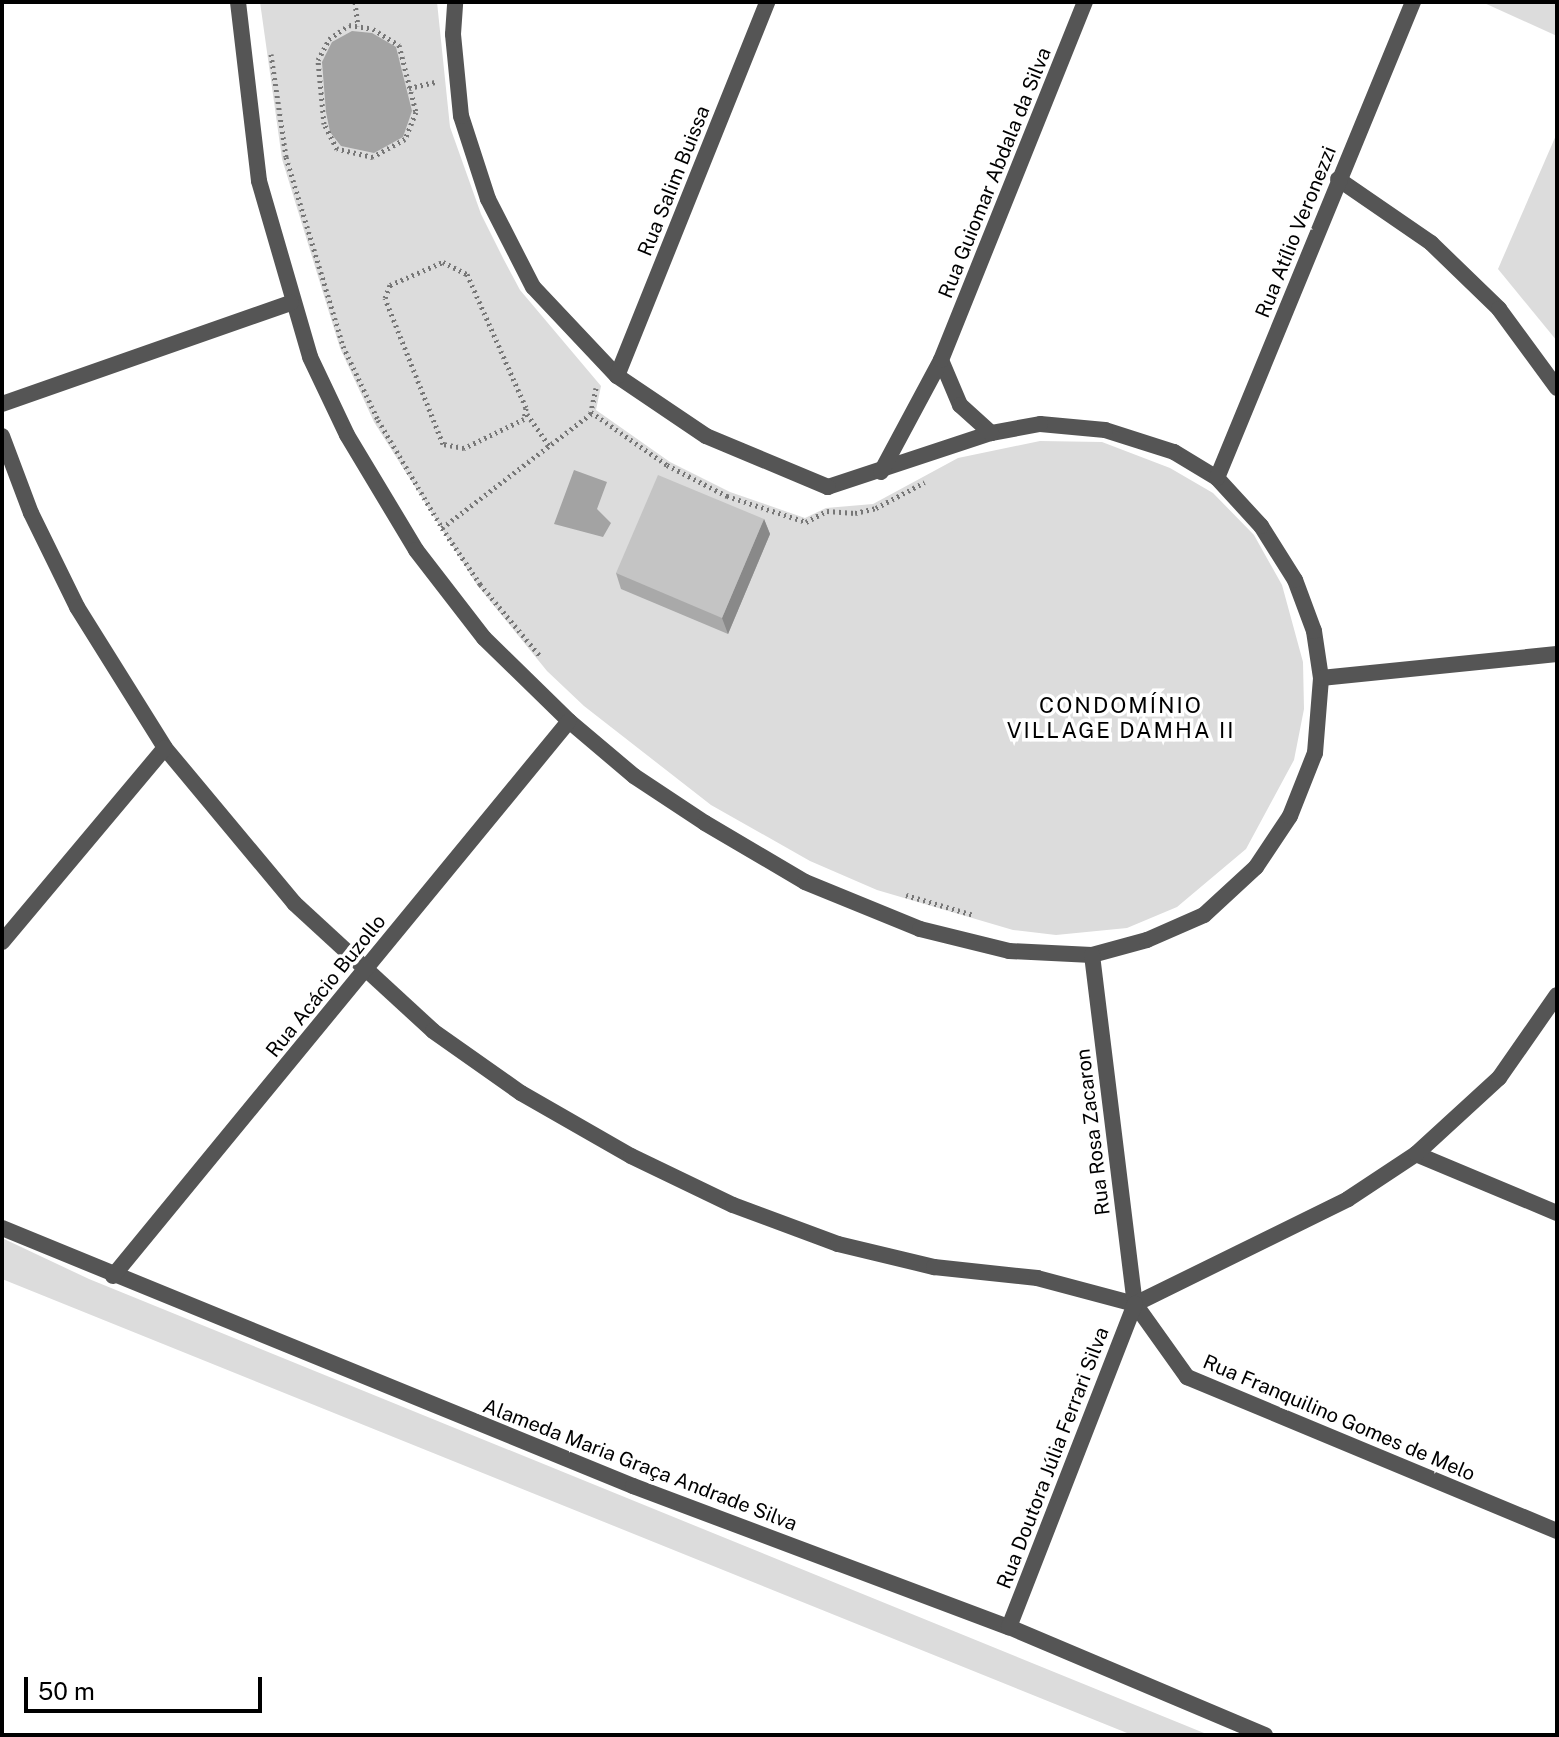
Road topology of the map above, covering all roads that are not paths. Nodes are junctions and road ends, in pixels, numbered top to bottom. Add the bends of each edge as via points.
1 (455, 2) edge
2 (767, 2) edge
3 (1085, 2) edge
4 (1413, 2) edge
5 (238, 3) edge
6 (1338, 179) junction
7 (291, 303) junction
8 (941, 360) junction
9 (617, 376) junction
10 (1557, 388) edge
11 (2, 404) edge
12 (991, 433) junction
13 (2, 436) edge
14 (881, 472) junction
15 (1217, 478) junction
16 (1557, 654) edge
17 (1321, 678) junction
18 (569, 721) junction
19 (165, 748) junction
20 (2, 942) edge
21 (1092, 955) junction
22 (365, 970) junction
23 (1557, 995) edge
24 (1416, 1154) junction
25 (1557, 1213) edge
26 (2, 1228) edge
27 (113, 1276) junction
28 (1135, 1304) junction
29 (1557, 1531) edge
30 (1009, 1627) junction
31 (1265, 1735) edge

1 - 9 street via 461,116 488,199 533,287
2 - 9 street, Rua Salim Buissa
3 - 8 street, Rua Guiomar Abdala da Silva
4 - 6 street, Rua Atílio Veronezzi
5 - 7 street via 259,181
6 - 10 street via 1443,254 1499,309
6 - 15 street, Rua Atílio Veronezzi
7 - 11 street
7 - 18 street via 347,435 416,550 484,638
8 - 12 street via 960,405
8 - 14 street, Rua Guiomar Abdala da Silva
9 - 14 street via 706,436 828,487
12 - 14 street
12 - 15 street via 1040,424 1105,430 1174,452
13 - 19 street via 31,513 77,607
15 - 17 street via 1261,526 1295,580 1314,631
16 - 17 street
17 - 21 street via 1315,753 1290,816 1256,867 1204,915 1147,940
18 - 21 street via 634,776 805,882 934,933 1009,951
18 - 22 street, Rua Acácio Buzollo
19 - 20 street
19 - 22 street via 294,903
21 - 28 street, Rua Rosa Zacaron
22 - 27 street, Rua Acácio Buzollo
22 - 28 street via 433,1031 521,1093 631,1156 733,1205 838,1244 934,1267 1037,1278
23 - 24 street via 1499,1078
24 - 25 street
24 - 28 street via 1348,1199
26 - 27 street, Alameda Maria Graça Andrade Silva
27 - 30 street, Alameda Maria Graça Andrade Silva via 633,1486
28 - 29 street, Rua Franquilino Gomes de Melo via 1187,1377
28 - 30 street, Rua Doutora Júlia Ferrari Silva
30 - 31 street, Alameda Maria Graça Andrade Silva

